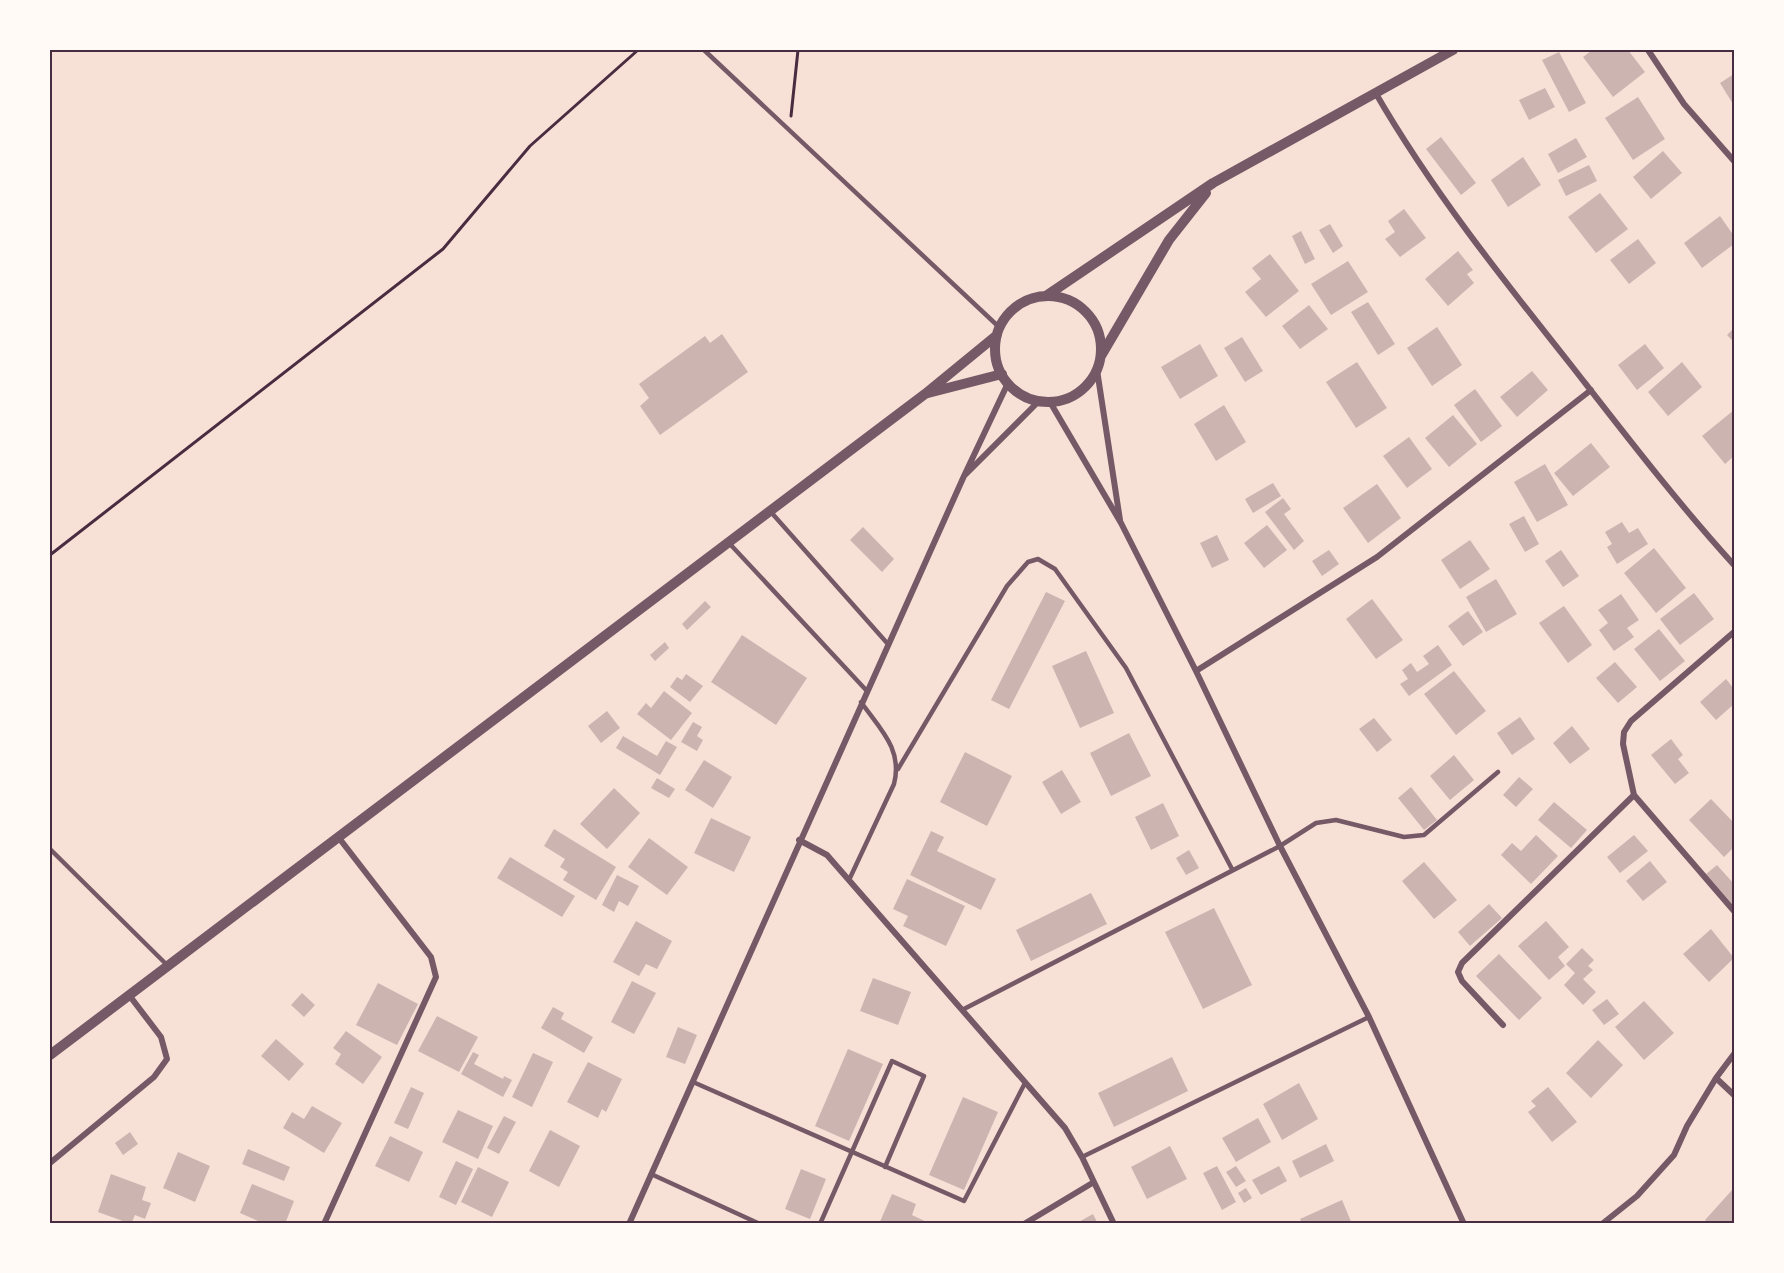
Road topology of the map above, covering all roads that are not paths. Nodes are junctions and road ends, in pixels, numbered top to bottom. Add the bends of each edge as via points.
1 (704, 50) edge
2 (1453, 50) edge
3 (1648, 50) edge
4 (1375, 92) junction
5 (1734, 161) edge
6 (1213, 183) junction
7 (1046, 296) junction
8 (998, 331) junction
9 (1100, 358) junction
10 (1097, 370) junction
11 (1005, 379) junction
12 (1591, 390) junction
13 (925, 394) junction
14 (1039, 401) junction
15 (1050, 402) junction
16 (964, 476) junction
17 (770, 511) junction
18 (1120, 523) junction
19 (729, 543) junction
20 (1734, 565) edge
21 (1734, 632) edge
22 (887, 643) junction
23 (1196, 670) junction
24 (866, 690) junction
25 (861, 702) junction
26 (898, 769) junction
27 (1498, 772) dead end
28 (1634, 795) junction
29 (339, 838) junction
30 (799, 840) junction
31 (1280, 846) junction
32 (50, 849) edge
33 (1232, 869) junction
34 (849, 880) junction
35 (1734, 911) edge
36 (167, 965) junction
37 (129, 994) junction
38 (962, 1010) junction
39 (1369, 1017) junction
40 (1503, 1025) dead end
41 (1734, 1054) edge
42 (50, 1055) edge
43 (1716, 1078) junction
44 (693, 1082) junction
45 (1025, 1083) junction
46 (1734, 1095) edge
47 (851, 1152) junction
48 (1082, 1157) junction
49 (50, 1163) edge
50 (885, 1167) junction
51 (651, 1174) junction
52 (1094, 1182) junction
53 (324, 1224) edge
54 (629, 1224) edge
55 (760, 1224) edge
56 (820, 1224) edge
57 (1024, 1224) edge
58 (1114, 1224) edge
59 (1464, 1224) edge
60 (1602, 1224) edge

1 - 8 lane
2 - 4 street
3 - 5 street via 1684,104
4 - 6 street
4 - 12 street via 1410,151 1468,233
6 - 7 street
6 - 9 street via 1169,240
7 - 8 street via 1024,302 1009,313
7 - 9 street via 1069,300 1088,314 1099,335
8 - 11 street via 996,351
8 - 13 street
9 - 10 street
10 - 15 street via 1073,396
10 - 18 street
11 - 13 street
11 - 14 street via 1017,392
11 - 16 street
12 - 20 street via 1686,512
12 - 23 street via 1377,557
13 - 17 street
14 - 15 street
14 - 16 street
15 - 18 street
16 - 22 street
17 - 19 street
17 - 22 lane
18 - 23 street
19 - 24 lane
19 - 29 street
21 - 28 street via 1631,721 1624,732
22 - 24 street
23 - 31 street
24 - 25 street
25 - 26 lane via 889,742
25 - 30 street
26 - 33 lane via 1007,585 1028,562 1038,559 1055,568 1126,668
26 - 34 lane
27 - 31 lane via 1424,835 1404,837 1336,820 1316,823
28 - 35 street
28 - 40 street via 1462,963 1458,972 1462,981
29 - 36 street
29 - 53 street via 431,957 436,977
30 - 34 street via 827,855
30 - 44 street
31 - 33 lane
31 - 39 street
32 - 36 lane
33 - 38 lane
34 - 38 street
36 - 37 street
37 - 42 street
37 - 49 street via 161,1037 167,1059 153,1077
38 - 45 street
39 - 48 lane
39 - 59 street
41 - 43 street
43 - 46 street
43 - 60 street via 1674,1155 1637,1197
44 - 47 lane
44 - 51 street
45 - 48 street via 1065,1128
45 - 50 lane via 964,1201
47 - 50 lane
47 - 50 lane via 892,1060 924,1076
47 - 56 lane
48 - 52 street
51 - 54 street
51 - 55 lane
52 - 57 street
52 - 58 street

